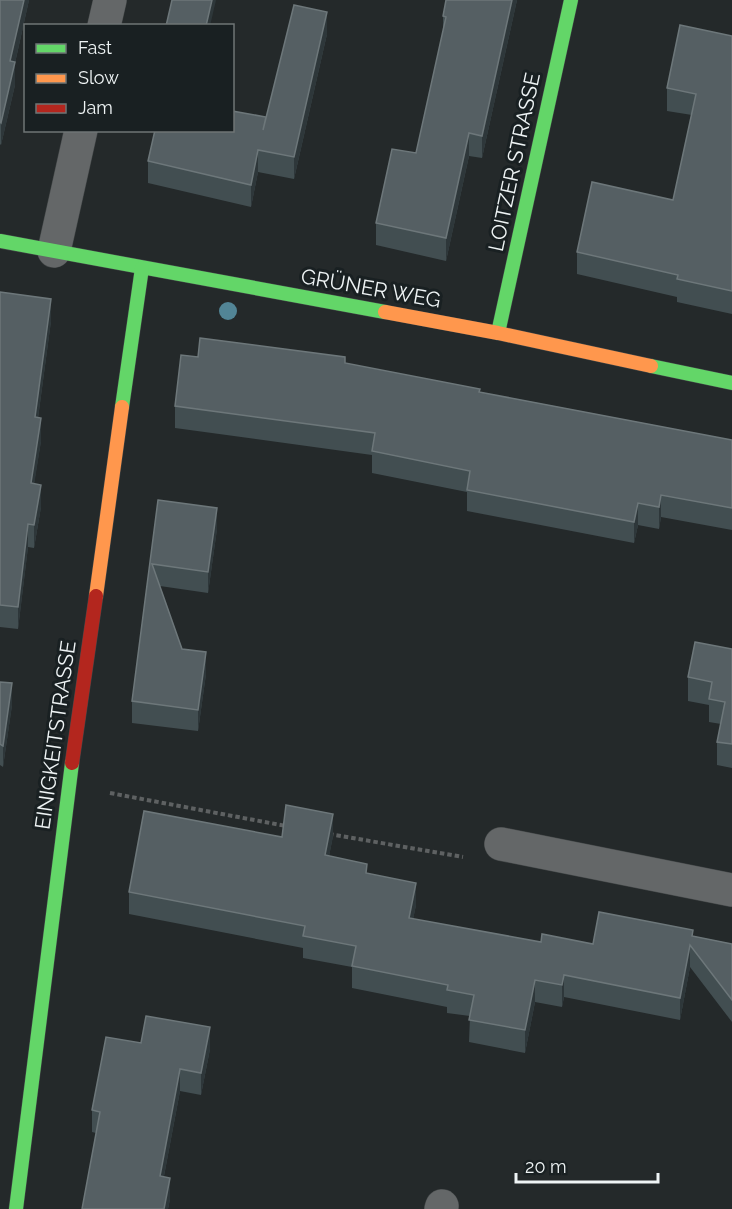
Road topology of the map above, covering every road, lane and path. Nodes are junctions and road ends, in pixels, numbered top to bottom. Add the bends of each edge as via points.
1 (110, 0) edge
2 (571, 0) edge
3 (104, 24) edge
4 (81, 132) edge
5 (0, 241) edge
6 (54, 251) junction
7 (142, 268) junction
8 (498, 333) junction
9 (732, 383) edge
10 (69, 783) junction
11 (288, 826) edge
12 (323, 832) edge
13 (501, 844) joint
14 (732, 890) edge
15 (16, 1209) edge

1 - 3 street
2 - 8 street, LOITZER STRASSE
4 - 6 street
5 - 6 street, GRÜNER WEG
6 - 7 street, GRÜNER WEG
7 - 8 street, GRÜNER WEG
7 - 10 street, EINIGKEITSTRASSE
8 - 9 street, GRÜNER WEG
10 - 11 path
10 - 15 street, EINIGKEITSTRASSE
12 - 13 path via 460,858
13 - 14 street

